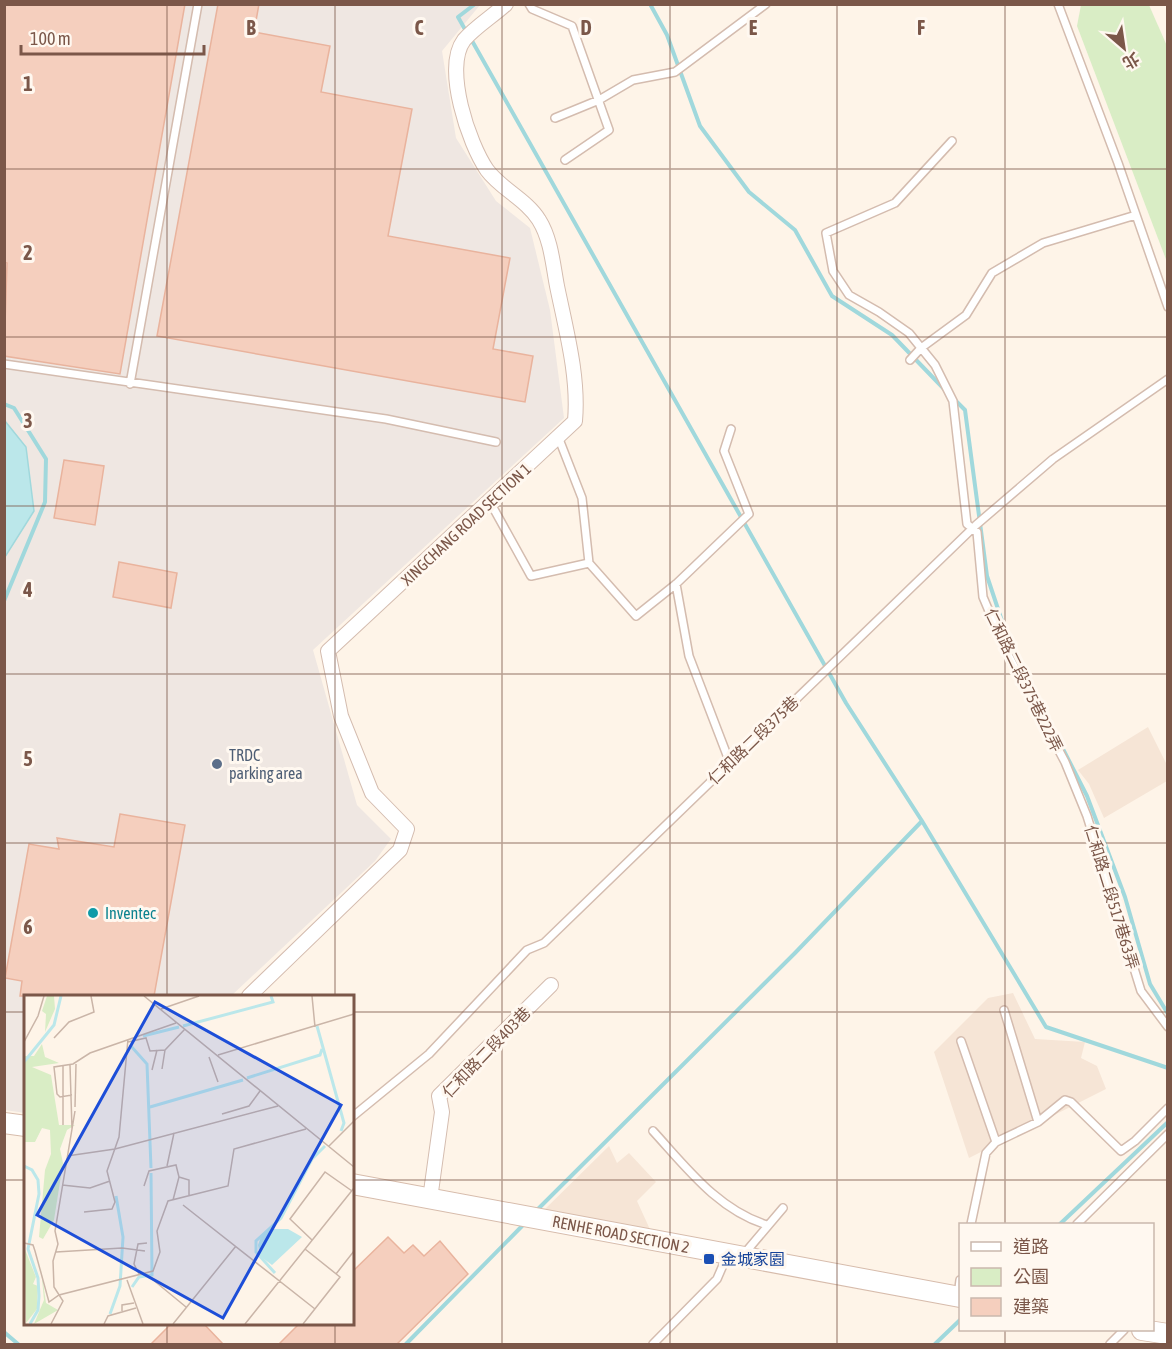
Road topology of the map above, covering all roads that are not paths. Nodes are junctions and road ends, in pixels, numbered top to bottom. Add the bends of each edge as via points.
1 (198, 4) edge
2 (506, 4) edge
3 (529, 4) edge
4 (766, 4) edge
5 (1058, 4) edge
6 (598, 100) junction
7 (555, 118) dead end
8 (952, 141) dead end
9 (565, 160) dead end
10 (1136, 215) junction
11 (1167, 307) edge
12 (919, 351) junction
13 (910, 360) dead end
14 (4, 364) edge
15 (1167, 379) edge
16 (130, 384) junction
17 (731, 429) dead end
18 (558, 439) junction
19 (496, 442) dead end
20 (490, 502) junction
21 (974, 527) junction
22 (589, 563) junction
23 (676, 584) junction
24 (1065, 762) joint
25 (730, 763) junction
26 (551, 985) dead end
27 (250, 995) edge
28 (1004, 1010) dead end
29 (1167, 1027) edge
30 (961, 1041) dead end
31 (1167, 1108) edge
32 (354, 1115) edge
33 (1038, 1122) junction
34 (4, 1123) edge
35 (24, 1126) edge
36 (653, 1131) dead end
37 (1167, 1134) edge
38 (996, 1142) junction
39 (354, 1185) edge
40 (430, 1198) junction
41 (783, 1208) dead end
42 (971, 1223) edge
43 (1078, 1223) edge
44 (767, 1225) junction
45 (735, 1255) junction
46 (959, 1291) edge
47 (1122, 1331) edge
48 (1152, 1331) edge
49 (1167, 1334) edge
50 (653, 1344) edge
51 (1110, 1344) edge

1 - 16 lane
2 - 18 street, XINGCHANG ROAD SECTION 1 via 464,41 455,77 476,151 497,181 539,220 549,247 577,407 575,421
3 - 6 lane via 532,9 572,26
4 - 6 lane via 675,72 633,80
5 - 10 lane
6 - 7 lane
6 - 9 lane via 609,130
8 - 12 lane, 仁和路二段375巷222弄 via 895,203 826,233 833,271 849,295 909,333
10 - 11 lane
10 - 12 lane via 1043,243 992,273 966,315
12 - 13 lane
12 - 21 lane, 仁和路二段375巷222弄 via 935,365 953,401 967,524
14 - 16 lane
15 - 21 lane, 仁和路二段375巷 via 1053,459
16 - 19 lane via 386,419
17 - 23 lane via 724,451 749,514
18 - 20 street, XINGCHANG ROAD SECTION 1
18 - 22 lane via 582,498
20 - 22 lane via 531,576
20 - 27 street, XINGCHANG ROAD SECTION 1 via 328,651 341,716 372,793 408,829 400,850
21 - 24 lane, 仁和路二段375巷222弄 via 983,597 1005,649
21 - 25 lane, 仁和路二段375巷
22 - 23 lane via 636,616
23 - 25 lane via 689,656
24 - 29 lane, 仁和路二段517巷63弄 via 1087,816 1142,991
25 - 32 lane, 仁和路二段375巷 via 543,943 527,950 429,1054
26 - 40 street, 仁和路二段403巷 via 439,1096 442,1112
28 - 33 lane
30 - 38 lane
31 - 33 lane via 1121,1151 1071,1102 1065,1100
33 - 38 lane
34 - 35 main road
36 - 44 lane via 730,1209
37 - 43 lane
38 - 42 lane via 984,1159
39 - 40 main road, RENHE ROAD SECTION 2
40 - 45 main road, RENHE ROAD SECTION 2
41 - 44 lane
44 - 45 lane
45 - 46 main road, RENHE ROAD SECTION 2
45 - 50 lane via 717,1279
47 - 51 lane
48 - 49 main road

